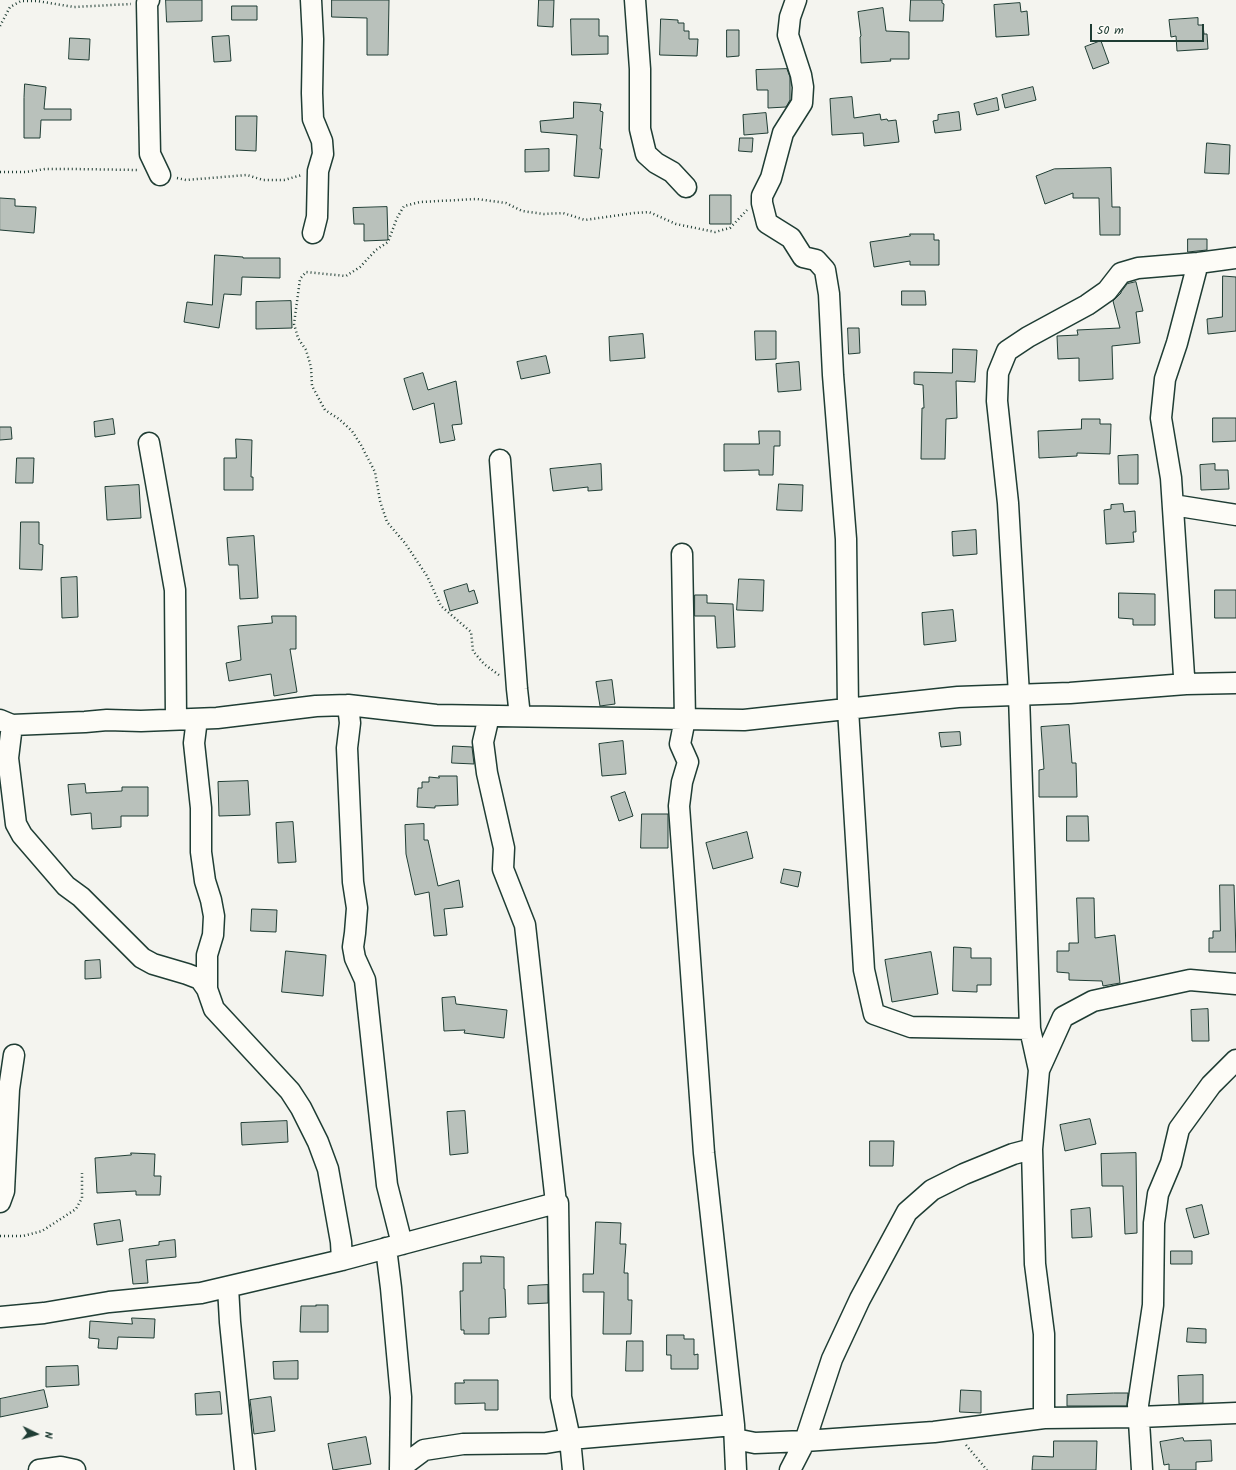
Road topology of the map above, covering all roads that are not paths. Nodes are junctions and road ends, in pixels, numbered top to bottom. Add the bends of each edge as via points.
1 (311, 0) edge
2 (635, 0) edge
3 (796, 0) edge
4 (148, 2) edge
5 (160, 175) road end
6 (686, 187) dead end
7 (313, 233) dead end
8 (1236, 258) edge
9 (1198, 263) junction
10 (149, 443) dead end
11 (500, 460) dead end
12 (1173, 505) junction
13 (1236, 515) edge
14 (682, 554) dead end
15 (1236, 674) edge
16 (1185, 680) junction
17 (1236, 683) edge
18 (1019, 695) junction
19 (348, 705) junction
20 (848, 709) junction
21 (489, 716) junction
22 (520, 716) junction
23 (176, 719) junction
24 (196, 719) junction
25 (685, 719) junction
26 (3, 720) edge
27 (1236, 984) edge
28 (207, 989) junction
29 (1030, 1029) junction
30 (14, 1055) dead end
31 (1236, 1060) edge
32 (1039, 1070) junction
33 (1032, 1149) junction
34 (0, 1202) edge
35 (556, 1203) junction
36 (394, 1246) junction
37 (342, 1260) junction
38 (228, 1287) junction
39 (0, 1317) edge
40 (1236, 1413) edge
41 (1139, 1417) junction
42 (1044, 1418) junction
43 (735, 1432) junction
44 (570, 1439) junction
45 (805, 1441) junction
46 (400, 1469) edge
47 (39, 1470) edge
48 (75, 1470) edge
49 (245, 1470) edge
50 (573, 1470) edge
51 (736, 1470) edge
52 (790, 1470) edge
53 (1142, 1470) edge

1 - 7 street via 313,119 322,141 323,154 318,171 317,217
2 - 6 street via 640,69 640,129 646,154 672,172
3 - 20 street via 790,16 788,35 802,81 802,103 783,132 772,178 762,196 762,203 767,223 791,238 803,257 816,260 825,270 829,294 846,539
4 - 5 street via 150,154
8 - 9 street
9 - 12 street via 1165,379 1161,418
9 - 18 street via 1138,268 1121,273 1107,291 1087,305 1006,351 998,374 997,401 1008,503
10 - 23 street via 175,590
11 - 22 street
12 - 13 street
12 - 16 street
14 - 25 street
15 - 16 street
16 - 17 street
16 - 18 street via 1070,693
18 - 20 street via 958,697
18 - 29 street
19 - 21 street via 436,715
19 - 24 street
19 - 36 street via 350,723 347,748 353,882 357,908 353,947 365,980
20 - 25 street via 744,720
20 - 29 street via 864,970 874,1014 911,1027
21 - 22 street
21 - 35 street via 483,742 487,773 504,848 503,869 525,925
22 - 25 street
23 - 24 street
23 - 26 street via 85,722
24 - 28 street via 194,743 201,808 201,852 204,881 214,916 213,935 207,955
25 - 43 street via 680,744 688,762 679,806 704,1153
26 - 28 street via 16,824 22,835 66,886 81,897 142,958 200,979
27 - 32 street via 1190,980 1093,1001 1063,1017
28 - 37 street via 214,1009 290,1091 302,1108 328,1169
29 - 32 street
30 - 34 street via 9,1089 4,1191
31 - 41 street via 1211,1085 1179,1129 1158,1194 1154,1222 1153,1305 1138,1405
32 - 33 street
33 - 42 street via 1035,1264 1044,1334
33 - 45 street via 964,1174 932,1190 907,1212 860,1299 832,1359
35 - 36 street
35 - 44 street via 561,1397
36 - 37 street
36 - 46 street via 391,1288 400,1397
37 - 38 street
38 - 39 street via 201,1294 109,1302 44,1313
38 - 49 street
40 - 41 street
41 - 42 street
41 - 53 street
42 - 45 street via 953,1429
43 - 44 street
43 - 45 street via 755,1442
43 - 51 street
44 - 46 street via 463,1444 424,1450
44 - 50 street
45 - 52 street
47 - 48 street via 61,1467

